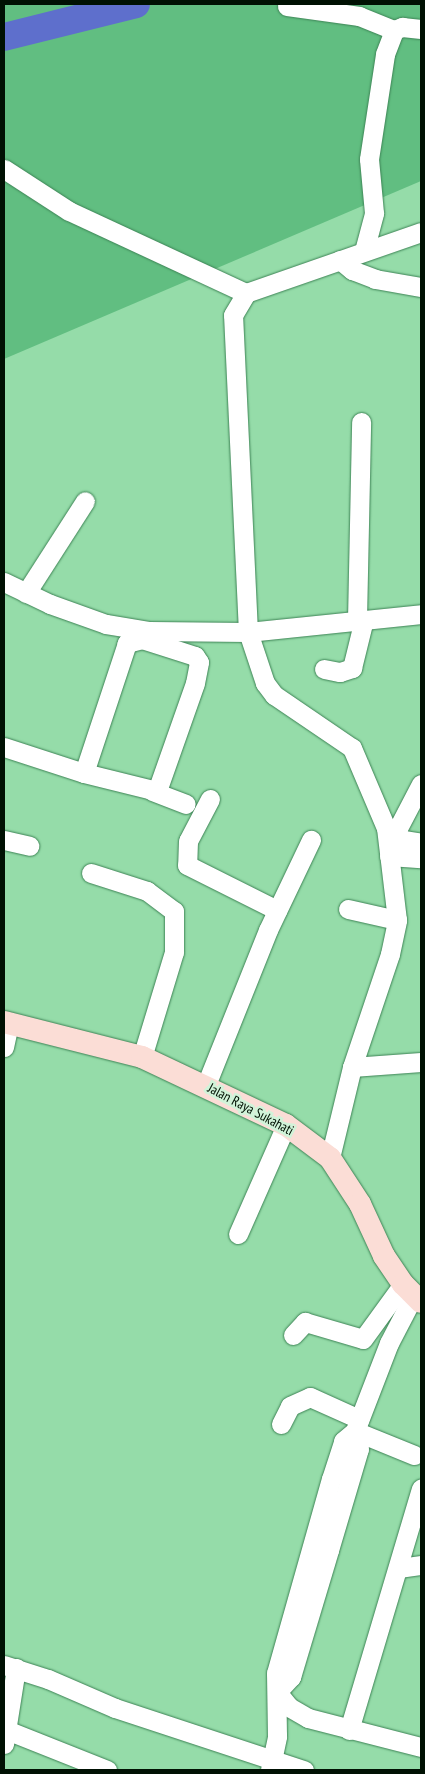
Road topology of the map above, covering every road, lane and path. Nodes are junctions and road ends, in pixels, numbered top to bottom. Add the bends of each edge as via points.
1 (287, 6) dead end
2 (421, 29) edge
3 (394, 30) junction
4 (4, 169) edge
5 (421, 232) edge
6 (364, 251) junction
7 (340, 260) junction
8 (421, 287) edge
9 (246, 294) junction
10 (361, 422) dead end
11 (85, 501) dead end
12 (4, 582) edge
13 (26, 593) junction
14 (421, 614) edge
15 (360, 619) junction
16 (248, 632) junction
17 (324, 669) dead end
18 (4, 747) edge
19 (84, 773) junction
20 (421, 784) edge
21 (152, 791) junction
22 (210, 799) dead end
23 (186, 804) dead end
24 (4, 840) edge
25 (310, 840) dead end
26 (421, 844) edge
27 (30, 846) dead end
28 (392, 846) junction
29 (421, 858) edge
30 (91, 873) dead end
31 (348, 908) dead end
32 (277, 910) junction
33 (397, 920) junction
34 (6, 1022) edge
35 (4, 1047) edge
36 (142, 1057) junction
37 (421, 1062) edge
38 (352, 1067) junction
39 (206, 1085) junction
40 (286, 1125) junction
41 (330, 1158) junction
42 (238, 1234) dead end
43 (413, 1294) edge
44 (293, 1334) dead end
45 (280, 1424) dead end
46 (357, 1425) junction
47 (414, 1455) dead end
48 (421, 1493) edge
49 (421, 1565) edge
50 (399, 1568) junction
51 (10, 1667) edge
52 (277, 1692) junction
53 (349, 1730) junction
54 (5, 1734) edge
55 (421, 1747) edge
56 (272, 1765) edge
57 (107, 1770) edge
58 (304, 1770) edge

1 - 3 street via 359,16
2 - 3 street via 402,27
3 - 6 street via 386,54 372,131 369,159 374,212
4 - 9 street via 69,211
5 - 6 street
6 - 7 street
7 - 8 street via 352,270 375,279
7 - 9 street
9 - 16 street via 232,322
10 - 15 street
11 - 13 street
12 - 13 street
13 - 16 street via 106,624 202,635
14 - 15 street
15 - 16 street
15 - 17 street via 352,668 340,672
16 - 28 street via 265,683 274,695 352,748 366,775
18 - 19 street
19 - 21 street
19 - 21 street via 122,653 133,639 152,642 195,656 199,662 160,788
20 - 28 street
21 - 23 street
22 - 32 street via 188,840 187,865
24 - 27 street
25 - 32 street
26 - 28 street
28 - 29 street
28 - 33 street
30 - 36 street via 147,891 174,911 174,952
31 - 33 street
32 - 39 street
33 - 38 street via 390,954
34 - 35 street
34 - 36 main road, Jalan Raya Sukahati
36 - 39 main road, Jalan Raya Sukahati
37 - 38 street
38 - 41 street
39 - 40 main road, Jalan Raya Sukahati
40 - 41 main road, Jalan Raya Sukahati
40 - 42 street
41 - 43 main road, Jalan Raya Sukahati via 360,1204 384,1256
43 - 44 street via 363,1339 306,1322
43 - 46 street via 389,1342
45 - 46 street via 290,1406 310,1397
46 - 47 street
46 - 52 street via 344,1441 321,1547 276,1673
48 - 50 street
49 - 50 street
50 - 53 street
51 - 54 street
51 - 56 street
52 - 53 street via 289,1708 308,1718
52 - 56 street
53 - 55 street
54 - 57 street
56 - 58 street

